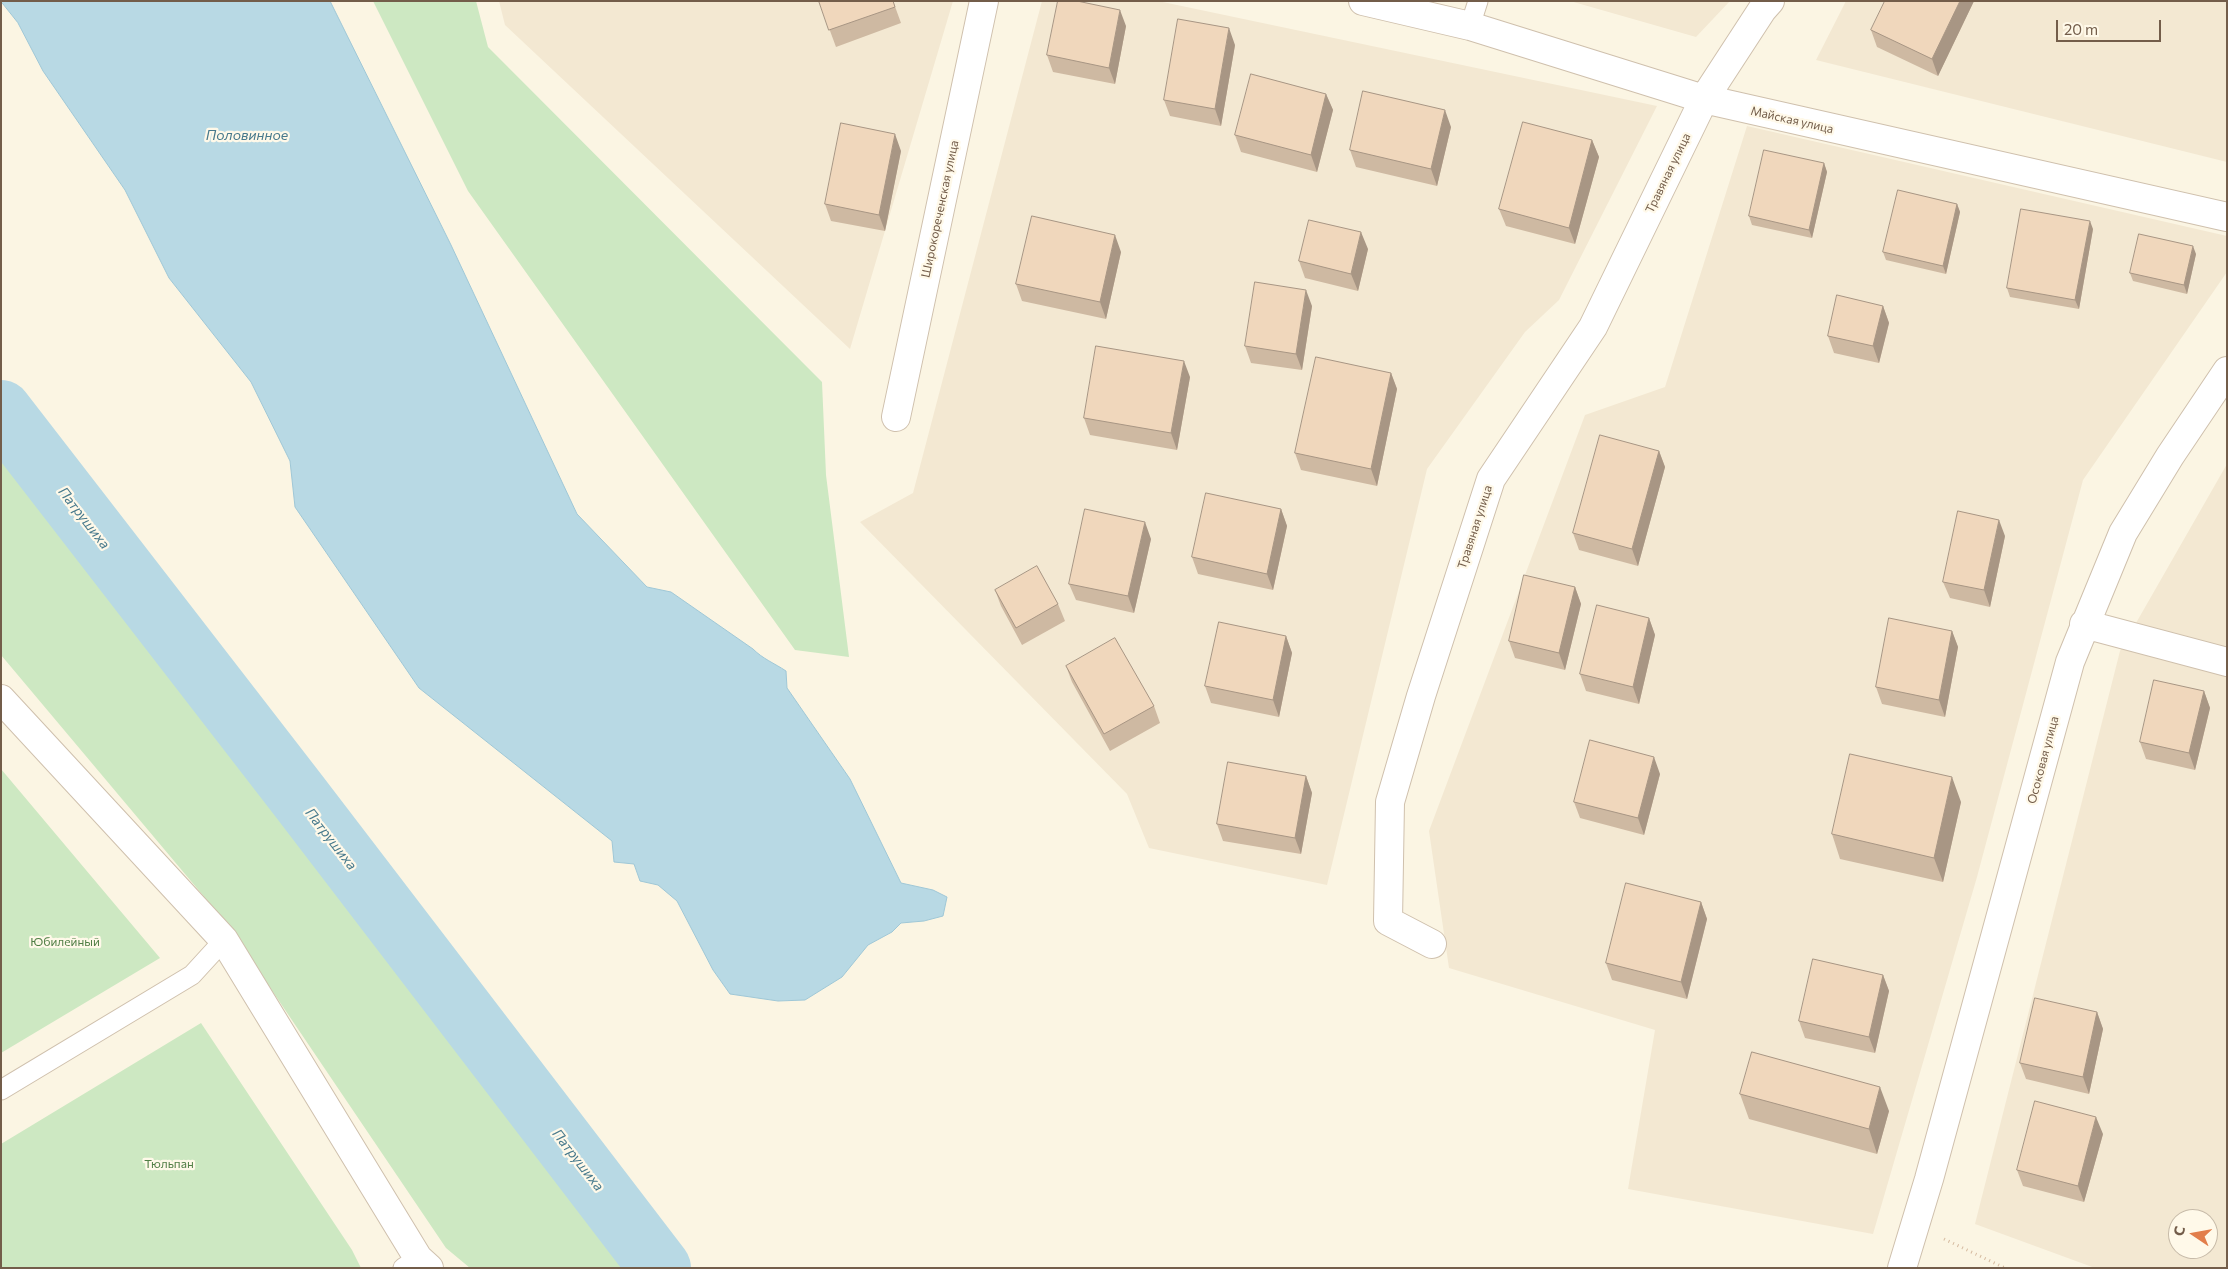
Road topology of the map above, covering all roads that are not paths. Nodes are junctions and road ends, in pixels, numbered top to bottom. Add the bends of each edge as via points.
1 (984, 1) edge
2 (1363, 1) edge
3 (1770, 1) edge
4 (1474, 14) edge
5 (1704, 99) junction
6 (2227, 217) edge
7 (2227, 370) edge
8 (896, 417) dead end
9 (2084, 624) junction
10 (2227, 662) edge
11 (1, 699) edge
12 (224, 940) junction
13 (1432, 944) dead end
14 (1, 1090) edge
15 (417, 1264) edge
16 (1903, 1267) edge

1 - 8 street, Широкореченская улица
2 - 4 street, Майская улица
3 - 5 street
4 - 5 street, Майская улица
5 - 6 street, Майская улица
5 - 13 street, Травяная улица via 1594,327 1491,479 1420,696 1390,802 1388,921
7 - 9 street, Осоковая улица via 2123,533
9 - 10 street
9 - 16 street, Осоковая улица via 2070,662 1930,1179
11 - 12 street
12 - 14 lane via 192,975
12 - 15 street

